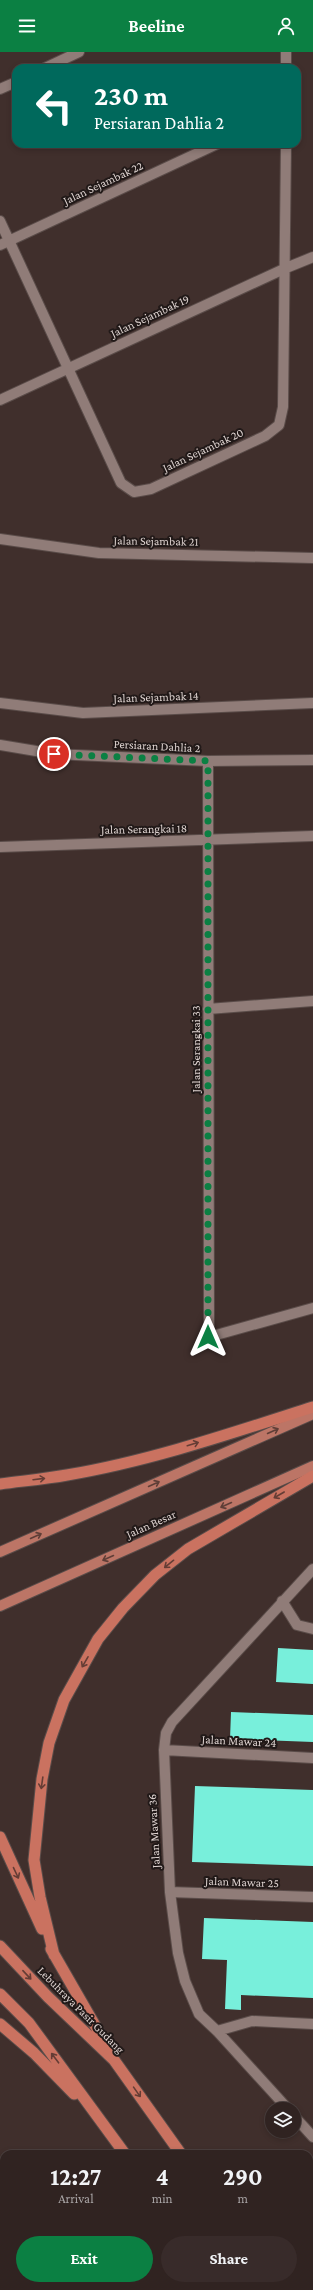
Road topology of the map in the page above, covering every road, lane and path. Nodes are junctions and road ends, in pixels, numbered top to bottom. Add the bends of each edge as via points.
1 (79, 52) edge
2 (286, 52) edge
3 (54, 64) edge
4 (286, 64) edge
5 (12, 84) edge
6 (0, 89) edge
7 (208, 148) edge
8 (286, 148) edge
9 (0, 221) edge
10 (5, 243) edge
11 (313, 258) edge
12 (286, 268) junction
13 (68, 368) junction
14 (0, 400) edge
15 (0, 539) edge
16 (313, 558) edge
17 (0, 703) edge
18 (313, 703) edge
19 (0, 745) edge
20 (313, 760) edge
21 (208, 761) junction
22 (313, 836) edge
23 (208, 840) junction
24 (0, 847) edge
25 (313, 1001) edge
26 (208, 1009) junction
27 (313, 1308) edge
28 (313, 1406) edge
29 (313, 1414) edge
30 (313, 1466) edge
31 (313, 1476) edge
32 (0, 1484) edge
33 (0, 1552) edge
34 (313, 1568) edge
35 (282, 1601) junction
36 (0, 1606) edge
37 (313, 1629) edge
38 (164, 1750) junction
39 (313, 1758) edge
40 (0, 1837) edge
41 (170, 1892) junction
42 (313, 1897) edge
43 (0, 1946) edge
44 (54, 1955) junction
45 (0, 1994) edge
46 (0, 2024) edge
47 (313, 2024) edge
48 (217, 2031) junction
49 (114, 2060) junction
50 (282, 2102) edge
51 (301, 2124) edge
52 (313, 2137) edge
53 (123, 2150) edge
54 (178, 2150) edge

1 - 3 street
2 - 4 street
5 - 6 street
7 - 10 street, Jalan Sejambak 22
8 - 12 street
9 - 10 street
10 - 13 street
11 - 12 street, Jalan Sejambak 19
12 - 13 street, Jalan Sejambak 19
12 - 13 street, Jalan Sejambak 20 via 283,407 279,425 265,436 194,469 150,489 134,492 120,483
13 - 14 street, Jalan Sejambak 19
15 - 16 street, Jalan Sejambak 21 via 99,553
17 - 18 street, Jalan Sejambak 14 via 84,714
19 - 21 street, Persiaran Dahlia 2 via 54,754
20 - 21 street, Persiaran Dahlia 2
21 - 23 street, Jalan Serangkai 33
22 - 23 street, Jalan Serangkai 18
23 - 24 street, Jalan Serangkai 18
23 - 26 street, Jalan Serangkai 33
25 - 26 street
26 - 27 street, Jalan Serangkai 33 via 208,1337
32 -> 28 highway via 122,1464 236,1432
33 -> 29 main road
30 -> 36 main road, Jalan Besar
31 -> 44 highway via 188,1549 155,1575 98,1639 64,1700 42,1779 34,1860
34 - 35 street, Jalan Mawar 36
35 - 37 street via 297,1625
35 - 38 street, Jalan Mawar 36 via 172,1722 166,1733
38 - 39 street, Jalan Mawar 24
38 - 41 street, Jalan Mawar 36
40 -> 44 highway
41 - 42 street, Jalan Mawar 25
41 - 48 street, Jalan Mawar 36 via 178,1953 185,1981 199,2014
43 -> 49 highway, Lebuhraya Pasir Gudang via 48,1997
44 - 49 highway
53 -> 45 highway via 29,2023
46 - 53 highway via 56,2075
47 - 48 street via 252,2021
48 - 50 street, Jalan Mawar 36
49 -> 54 highway, Lebuhraya Pasir Gudang
51 - 52 street

